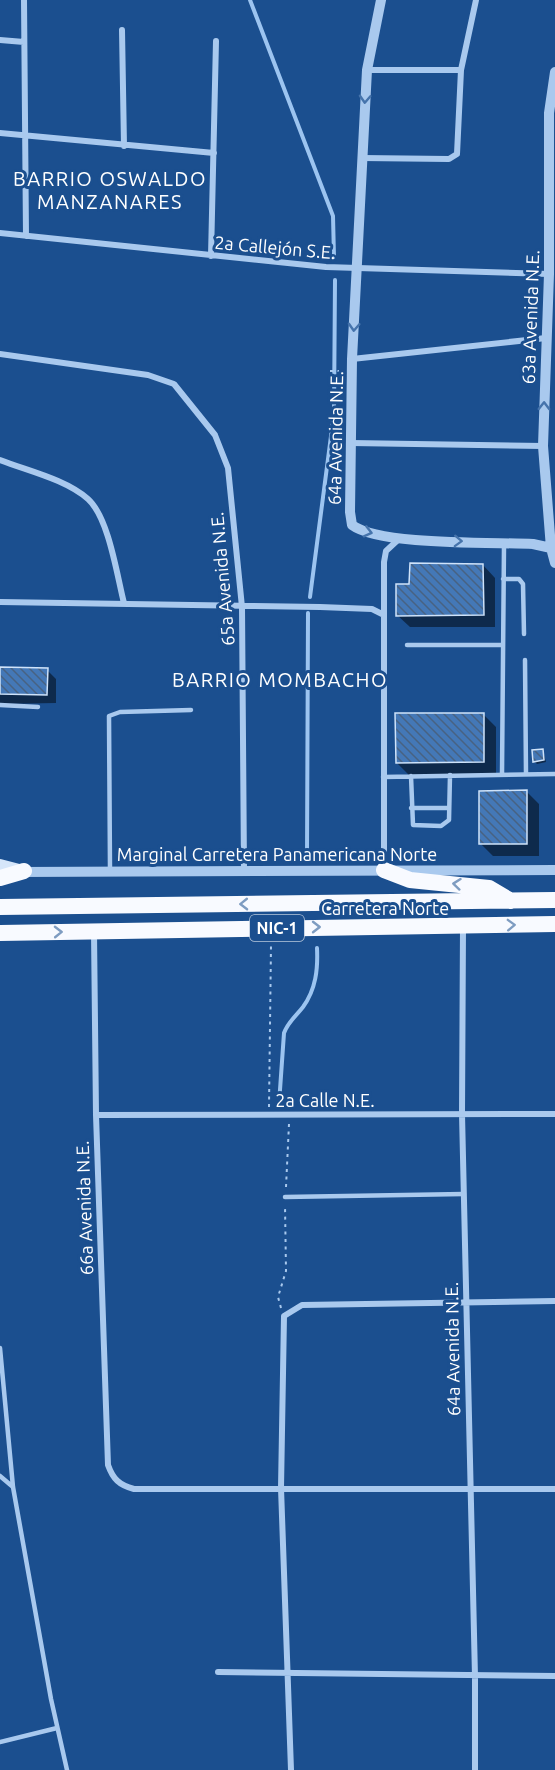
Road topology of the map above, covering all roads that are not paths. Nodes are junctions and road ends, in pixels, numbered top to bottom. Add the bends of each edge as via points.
1 (24, 0) edge
2 (381, 0) edge
3 (476, 0) edge
4 (122, 30) dead end
5 (0, 40) edge
6 (216, 41) dead end
7 (24, 42) junction
8 (367, 70) junction
9 (461, 70) junction
10 (555, 72) edge
11 (0, 134) edge
12 (25, 136) junction
13 (123, 146) junction
14 (214, 153) junction
15 (362, 158) junction
16 (0, 233) edge
17 (26, 236) junction
18 (211, 256) junction
19 (357, 269) junction
20 (549, 274) junction
21 (552, 299) edge
22 (546, 338) junction
23 (0, 354) edge
24 (352, 359) junction
25 (350, 444) junction
26 (543, 446) junction
27 (0, 460) edge
28 (400, 538) junction
29 (504, 542) junction
30 (551, 548) junction
31 (555, 563) edge
32 (503, 579) junction
33 (0, 602) edge
34 (124, 603) junction
35 (242, 607) junction
36 (382, 614) junction
37 (524, 634) dead end
38 (407, 645) dead end
39 (502, 645) junction
40 (525, 660) dead end
41 (0, 706) edge
42 (38, 707) dead end
43 (191, 710) dead end
44 (0, 712) edge
45 (502, 774) junction
46 (526, 774) junction
47 (555, 774) edge
48 (450, 775) junction
49 (411, 776) junction
50 (383, 777) junction
51 (411, 808) junction
52 (449, 808) junction
53 (0, 865) edge
54 (110, 870) junction
55 (244, 870) junction
56 (384, 870) junction
57 (555, 870) edge
58 (24, 872) junction
59 (0, 873) edge
60 (0, 878) edge
61 (555, 900) edge
62 (512, 901) junction
63 (0, 908) edge
64 (555, 924) edge
65 (463, 927) junction
66 (94, 932) junction
67 (0, 933) edge
68 (462, 1114) junction
69 (555, 1114) edge
70 (96, 1115) junction
71 (465, 1194) junction
72 (285, 1197) road end
73 (555, 1301) edge
74 (468, 1302) junction
75 (0, 1348) edge
76 (0, 1476) edge
77 (13, 1487) junction
78 (281, 1488) junction
79 (471, 1489) junction
80 (555, 1489) edge
81 (218, 1672) dead end
82 (286, 1672) junction
83 (555, 1676) edge
84 (475, 1677) junction
85 (57, 1728) junction
86 (0, 1742) edge
87 (67, 1770) edge
88 (291, 1770) edge
89 (475, 1770) edge

1 - 7 street
2 - 8 street, 64a Avenida N.E.
3 - 9 street
4 - 13 street
5 - 7 street
6 - 14 street
7 - 12 street
8 - 9 street
8 -> 15 street, 64a Avenida N.E.
9 - 15 street via 455,156
10 - 20 street, 63a Avenida N.E. via 549,113
11 - 12 street
12 - 13 street
12 - 17 street
13 - 14 street
14 - 18 street
15 - 19 street, 64a Avenida N.E.
16 - 17 street, 2a Callejón S.E.
17 - 18 street, 2a Callejón S.E.
18 - 19 street, 2a Callejón S.E.
19 - 20 street, 2a Callejón S.E.
19 -> 24 street, 64a Avenida N.E.
20 - 21 street, 63a Avenida N.E.
21 - 22 street, 63a Avenida N.E.
22 - 24 street
26 -> 22 street, 63a Avenida N.E.
23 - 35 street, 65a Avenida N.E. via 148,375 174,384 215,435 228,468
24 - 25 street, 64a Avenida N.E.
25 - 26 street
25 -> 28 street, 64a Avenida N.E. via 352,525 364,532
26 - 30 street, 63a Avenida N.E.
27 - 34 street via 72,488 90,501 102,521
28 -> 29 street
28 - 36 street via 386,551
29 - 30 street
29 - 32 lane
30 - 31 street, 63a Avenida N.E.
32 - 37 lane via 519,579 523,584
32 - 39 lane
33 - 34 street
34 - 35 street
35 - 36 street via 372,609
35 - 55 street, 65a Avenida N.E.
36 - 50 street
38 - 39 lane
39 - 45 lane
40 - 46 lane
41 - 42 lane
41 - 44 lane
43 - 54 lane via 120,711 109,716
45 - 46 lane
45 - 48 lane
46 - 47 lane
48 - 49 lane
48 - 52 lane
49 - 50 lane
49 - 51 lane
50 - 56 street
51 - 52 lane
51 - 52 lane via 411,821 417,826 446,824
53 - 58 main road
54 - 55 street, Marginal Carretera Panamericana Norte
54 - 58 street, Marginal Carretera Panamericana Norte
55 - 56 street, Marginal Carretera Panamericana Norte
56 - 57 street, Marginal Carretera Panamericana Norte
62 -> 56 highway via 489,888 410,879
58 - 59 street, Marginal Carretera Panamericana Norte
58 - 60 highway
61 - 62 highway, Carretera Norte / NIC-1
62 -> 63 highway, Carretera Norte / NIC-1
65 -> 64 highway, Carretera Norte / NIC-1
66 -> 65 highway, Carretera Norte / NIC-1
65 - 68 street, 64a Avenida N.E.
67 -> 66 highway, Carretera Norte / NIC-1
66 - 70 street, 66a Avenida N.E.
68 - 69 street, 2a Calle N.E.
68 - 70 street, 2a Calle N.E.
68 - 71 street, 64a Avenida N.E.
70 - 78 street, 66a Avenida N.E. via 108,1465 117,1481 134,1489
71 - 72 lane
71 - 74 street, 64a Avenida N.E.
73 - 74 street
74 - 78 street via 302,1305 284,1316
74 - 79 street, 64a Avenida N.E.
75 - 77 lane
76 - 77 lane
77 - 85 lane
78 - 79 street
78 - 82 street
79 - 80 street
79 - 84 street, 64a Avenida N.E.
81 - 82 street
82 - 84 street
82 - 88 street
83 - 84 street
84 - 89 street, 64a Avenida N.E.
85 - 86 lane
85 - 87 lane

